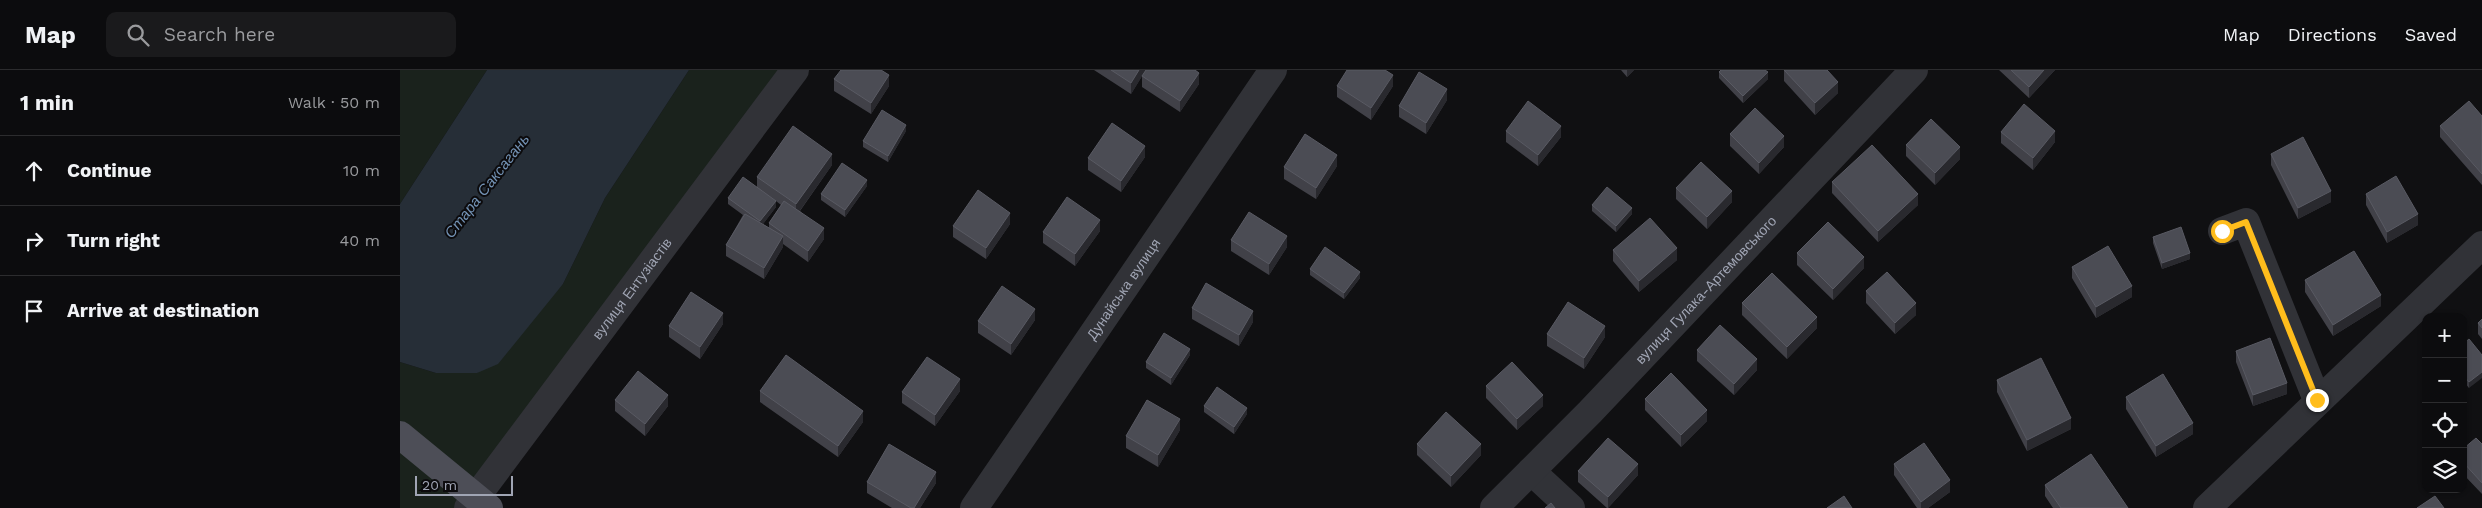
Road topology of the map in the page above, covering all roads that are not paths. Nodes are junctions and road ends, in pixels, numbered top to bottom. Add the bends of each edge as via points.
1 (795, 70) edge
2 (1273, 70) edge
3 (1914, 70) edge
4 (2222, 231) dead end
5 (2482, 245) edge
6 (2317, 400) junction
7 (400, 436) edge
8 (1531, 470) junction
9 (478, 505) edge
10 (974, 508) edge
11 (1494, 508) edge
12 (1571, 508) edge
13 (2207, 508) edge

1 - 9 street, вулиця Ентузіастів
2 - 10 street, Дунайська вулиця
3 - 8 street, вулиця Гулака-Артемовського via 1590,412
4 - 6 street via 2246,222
5 - 6 street
6 - 13 street
7 - 9 main road via 436,464
8 - 11 street, вулиця Гулака-Артемовського
8 - 12 street

